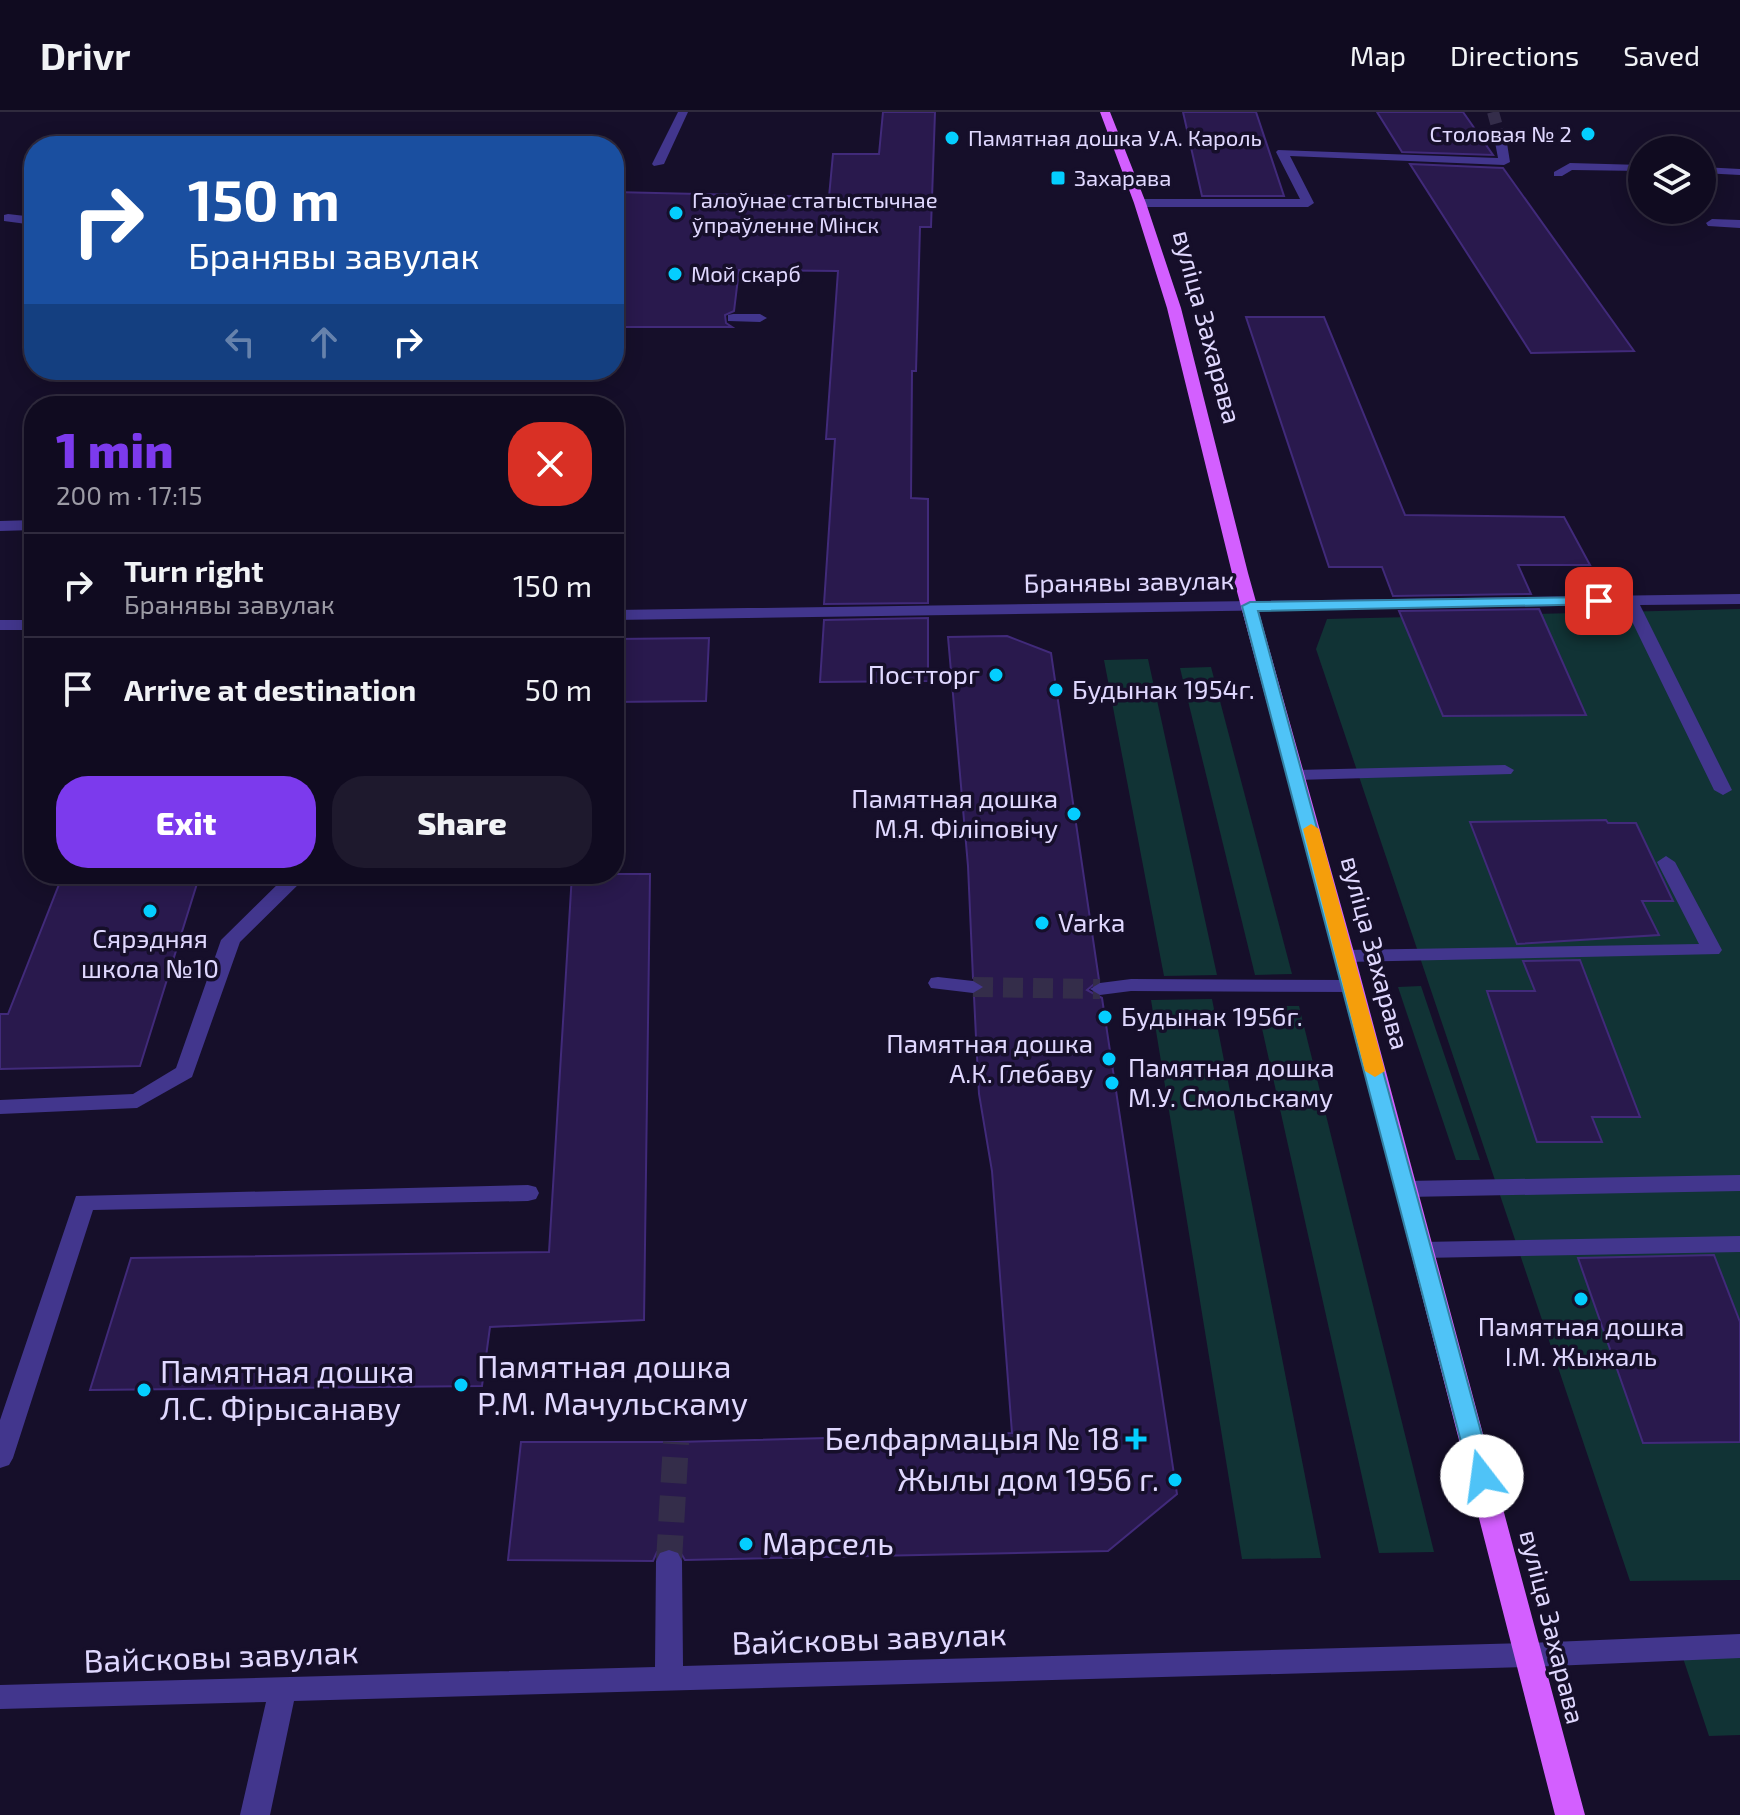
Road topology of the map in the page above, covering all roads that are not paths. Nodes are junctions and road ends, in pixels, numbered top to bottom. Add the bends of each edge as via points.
1 (683, 112) edge
2 (1105, 112) edge
3 (1500, 137) tunnel mouth
4 (658, 164) dead end
5 (1628, 168) edge
6 (1716, 171) edge
7 (1740, 172) edge
8 (1558, 174) dead end
9 (1140, 203) junction
10 (8, 218) dead end
11 (24, 220) edge
12 (1716, 223) edge
13 (1740, 224) edge
14 (733, 318) dead end
15 (760, 318) dead end
16 (24, 525) edge
17 (0, 526) edge
18 (1740, 599) edge
19 (1630, 601) junction
20 (1250, 606) junction
21 (624, 615) edge
22 (0, 625) edge
23 (24, 625) edge
24 (1505, 770) dead end
25 (1296, 775) junction
26 (1723, 790) dead end
27 (1666, 862) dead end
28 (289, 884) edge
29 (1345, 956) junction
30 (938, 983) dead end
31 (1353, 986) junction
32 (973, 987) tunnel mouth
33 (1100, 989) tunnel mouth
34 (0, 1107) edge
35 (1740, 1183) edge
36 (1406, 1189) junction
37 (528, 1193) dead end
38 (1740, 1244) edge
39 (1422, 1250) junction
40 (0, 1458) edge
41 (669, 1561) tunnel mouth
42 (1740, 1646) edge
43 (1529, 1655) junction
44 (669, 1679) junction
45 (282, 1690) junction
46 (0, 1697) edge
47 (255, 1815) edge
48 (1570, 1815) edge

1 - 4 street
2 - 9 main road, вуліца Захарава
3 - 9 street via 1504,162 1282,152 1308,203
5 - 8 street via 1570,166
6 - 7 street
9 - 20 main road, вуліца Захарава via 1174,308
10 - 11 street
12 - 13 street
14 - 15 street
16 - 17 street
18 - 19 street, Бранявы завулак
19 - 20 street, Бранявы завулак
19 - 26 street
20 - 21 street, Бранявы завулак
20 - 25 main road, вуліца Захарава
22 - 23 street
24 - 25 street
25 - 29 main road, вуліца Захарава
27 - 29 street via 1712,950
28 - 34 street via 231,940 185,1072 137,1101
29 - 31 main road, вуліца Захарава
30 - 32 street
31 - 33 street
31 - 36 main road, вуліца Захарава
35 - 36 street
36 - 39 main road, вуліца Захарава
37 - 40 street via 84,1202
38 - 39 street
39 - 43 main road, вуліца Захарава
41 - 44 street
42 - 43 street, Вайсковы завулак
43 - 44 street, Вайсковы завулак
43 - 48 main road, вуліца Захарава
44 - 45 street, Вайсковы завулак
45 - 46 street, Вайсковы завулак
45 - 47 street

